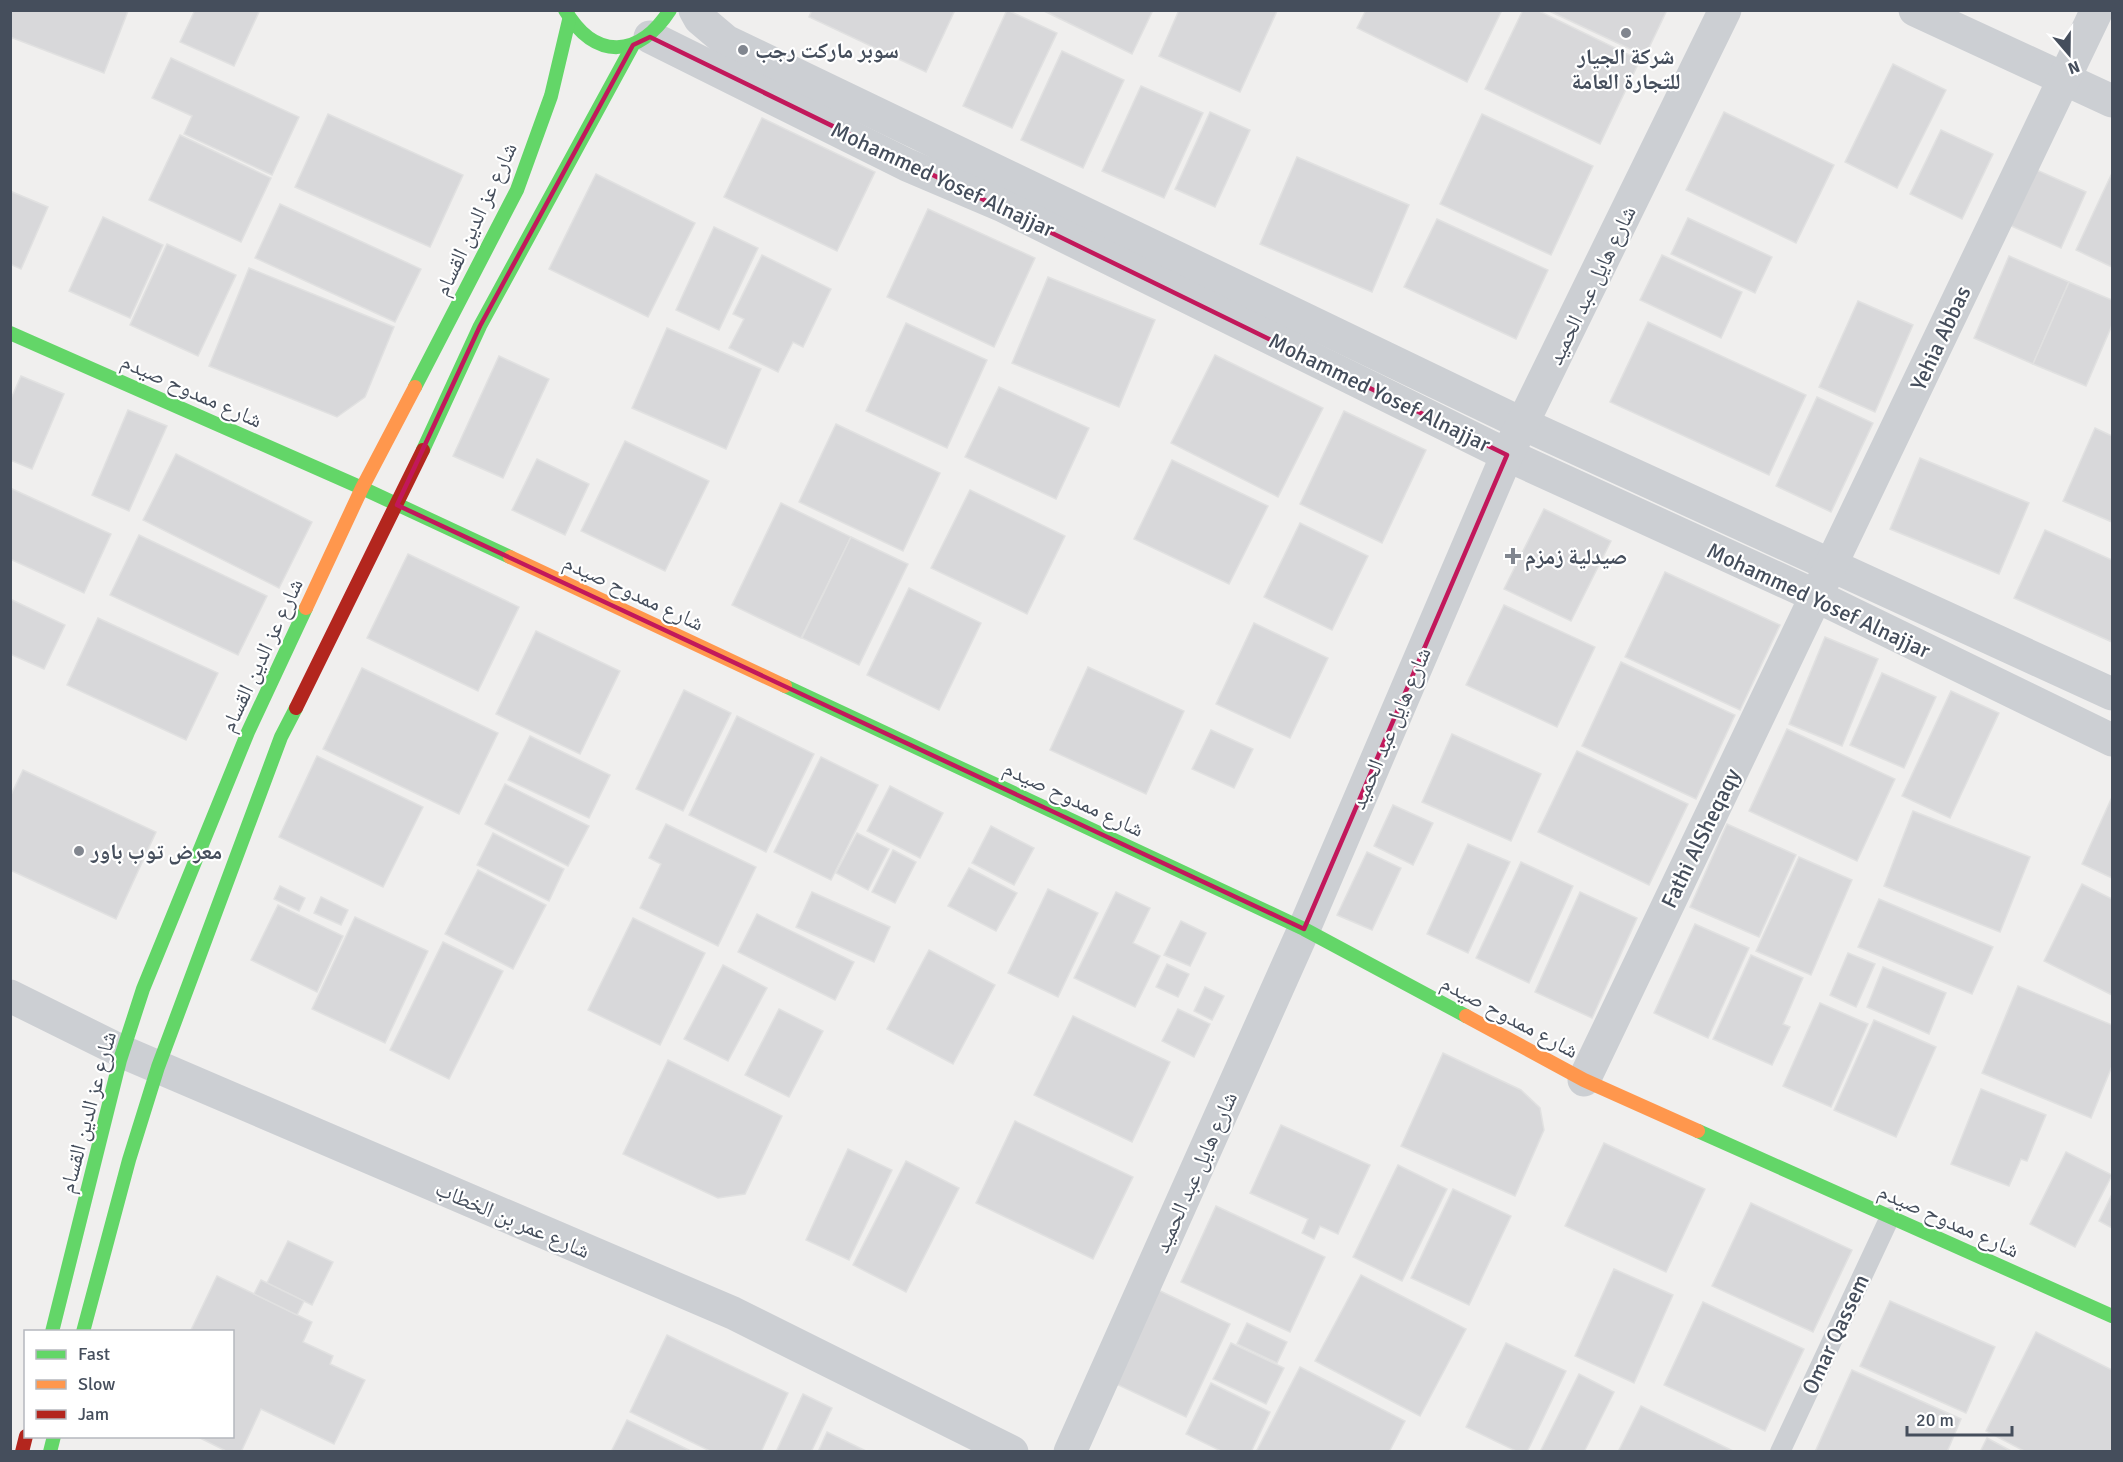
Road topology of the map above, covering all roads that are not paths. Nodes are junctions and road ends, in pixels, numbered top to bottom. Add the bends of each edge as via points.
1 (670, 10) edge
2 (695, 10) edge
3 (1725, 10) edge
4 (1915, 10) edge
5 (2097, 10) edge
6 (562, 14) edge
7 (642, 41) junction
8 (2063, 79) junction
9 (2112, 101) edge
10 (10, 333) edge
11 (1523, 424) junction
12 (1507, 455) junction
13 (363, 489) junction
14 (397, 505) junction
15 (1831, 565) junction
16 (1816, 596) junction
17 (2112, 694) edge
18 (2112, 740) edge
19 (1304, 929) junction
20 (10, 996) edge
21 (123, 1052) junction
22 (158, 1067) junction
23 (1584, 1080) junction
24 (1890, 1217) junction
25 (2112, 1316) edge
26 (53, 1330) edge
27 (84, 1330) edge
28 (1012, 1452) edge
29 (1070, 1452) edge
30 (1780, 1452) edge

1 - 7 main road via 664,22
2 - 11 street, Mohammed Yosef Alnajjar via 726,41
3 - 11 street, شارع هايل عبد الحميد
4 - 8 street
5 - 8 street, Yehia Abbas
6 - 7 main road, شارع عز الدين القسام via 581,35 597,44 614,47
6 - 13 main road, شارع عز الدين القسام via 552,96 517,190
7 - 12 street, Mohammed Yosef Alnajjar via 1002,205
7 - 14 main road via 480,326
8 - 9 street
8 - 15 street, Yehia Abbas
10 - 13 main road, شارع ممدوح صيدم
11 - 12 street, شارع هايل عبد الحميد
11 - 15 street, Mohammed Yosef Alnajjar
12 - 16 street, Mohammed Yosef Alnajjar
12 - 19 street, شارع هايل عبد الحميد
13 - 14 main road, شارع ممدوح صيدم
13 - 21 main road, شارع عز الدين القسام via 248,732 143,988
14 - 19 main road, شارع ممدوح صيدم
14 - 22 main road via 281,737
15 - 16 street, Yehia Abbas
15 - 17 street, Mohammed Yosef Alnajjar
16 - 18 street, Mohammed Yosef Alnajjar
16 - 23 street, Fathi AlSheqaqy
19 - 23 main road, شارع ممدوح صيدم
19 - 29 street, شارع هايل عبد الحميد
20 - 21 street, شارع عمر بن الخطاب
21 - 22 street, شارع عمر بن الخطاب
21 - 26 main road, شارع عز الدين القسام
22 - 27 main road
22 - 28 street, شارع عمر بن الخطاب via 733,1313
23 - 24 main road, شارع ممدوح صيدم
24 - 25 main road, شارع ممدوح صيدم
24 - 30 lane, Omar Qassem

